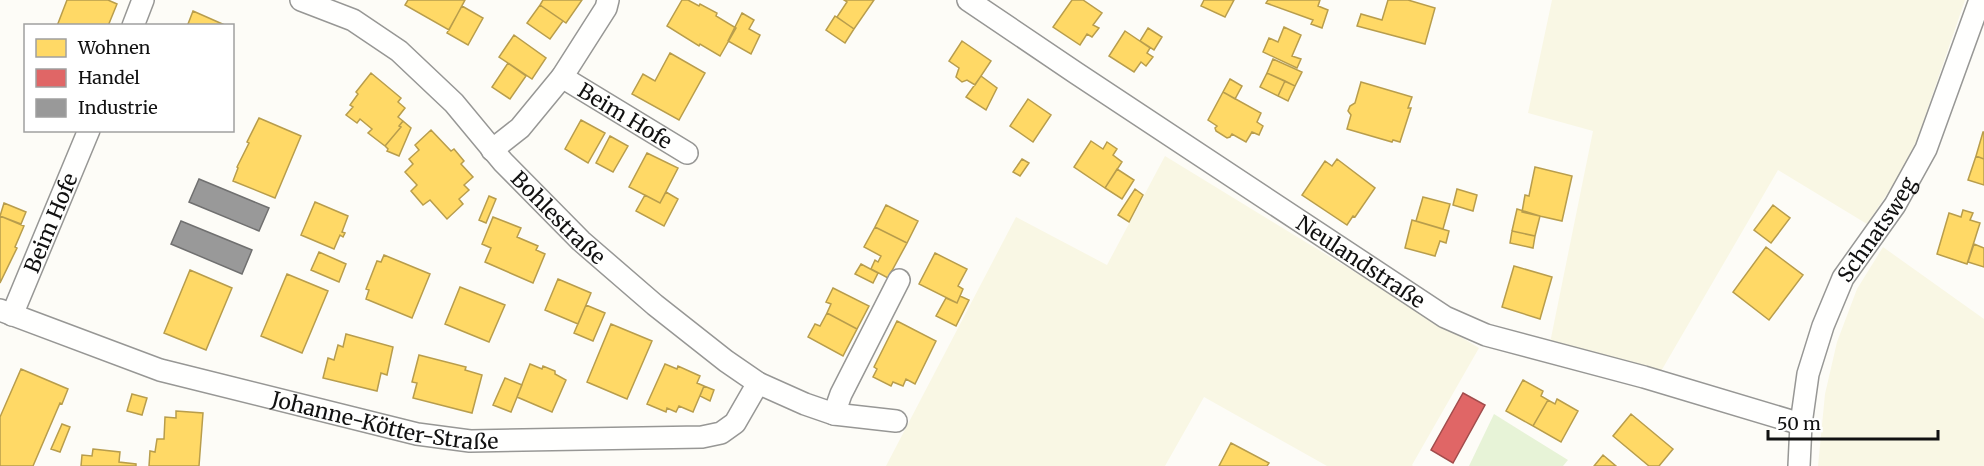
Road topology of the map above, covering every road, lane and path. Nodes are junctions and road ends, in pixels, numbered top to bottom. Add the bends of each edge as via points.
1 (143, 0) edge
2 (301, 0) edge
3 (608, 0) edge
4 (968, 0) edge
5 (1980, 0) edge
6 (133, 24) edge
7 (562, 77) junction
8 (88, 132) edge
9 (492, 150) junction
10 (687, 153) dead end
11 (899, 280) dead end
12 (6, 312) edge
13 (758, 384) junction
14 (834, 414) junction
15 (896, 421) dead end
16 (1801, 424) junction
17 (1799, 466) edge

1 - 6 street
2 - 9 street, Bohlestraße via 353,20 399,51 453,103
3 - 7 street, Beim Hofe
4 - 16 street, Neulandstraße via 1445,317 1486,335
5 - 16 street, Schnatsweg via 1926,149 1895,205 1843,278 1808,374
7 - 9 street, Beim Hofe via 520,128
7 - 10 street, Beim Hofe
8 - 12 street, Beim Hofe
9 - 13 street, Bohlestraße via 581,241 655,305
11 - 14 street
12 - 13 street, Johanne-Kötter-Straße via 160,370 444,439 702,437 721,433 735,423
13 - 14 street, Bohlestraße
14 - 15 street, Bohlestraße
16 - 17 street, Schnatsweg

